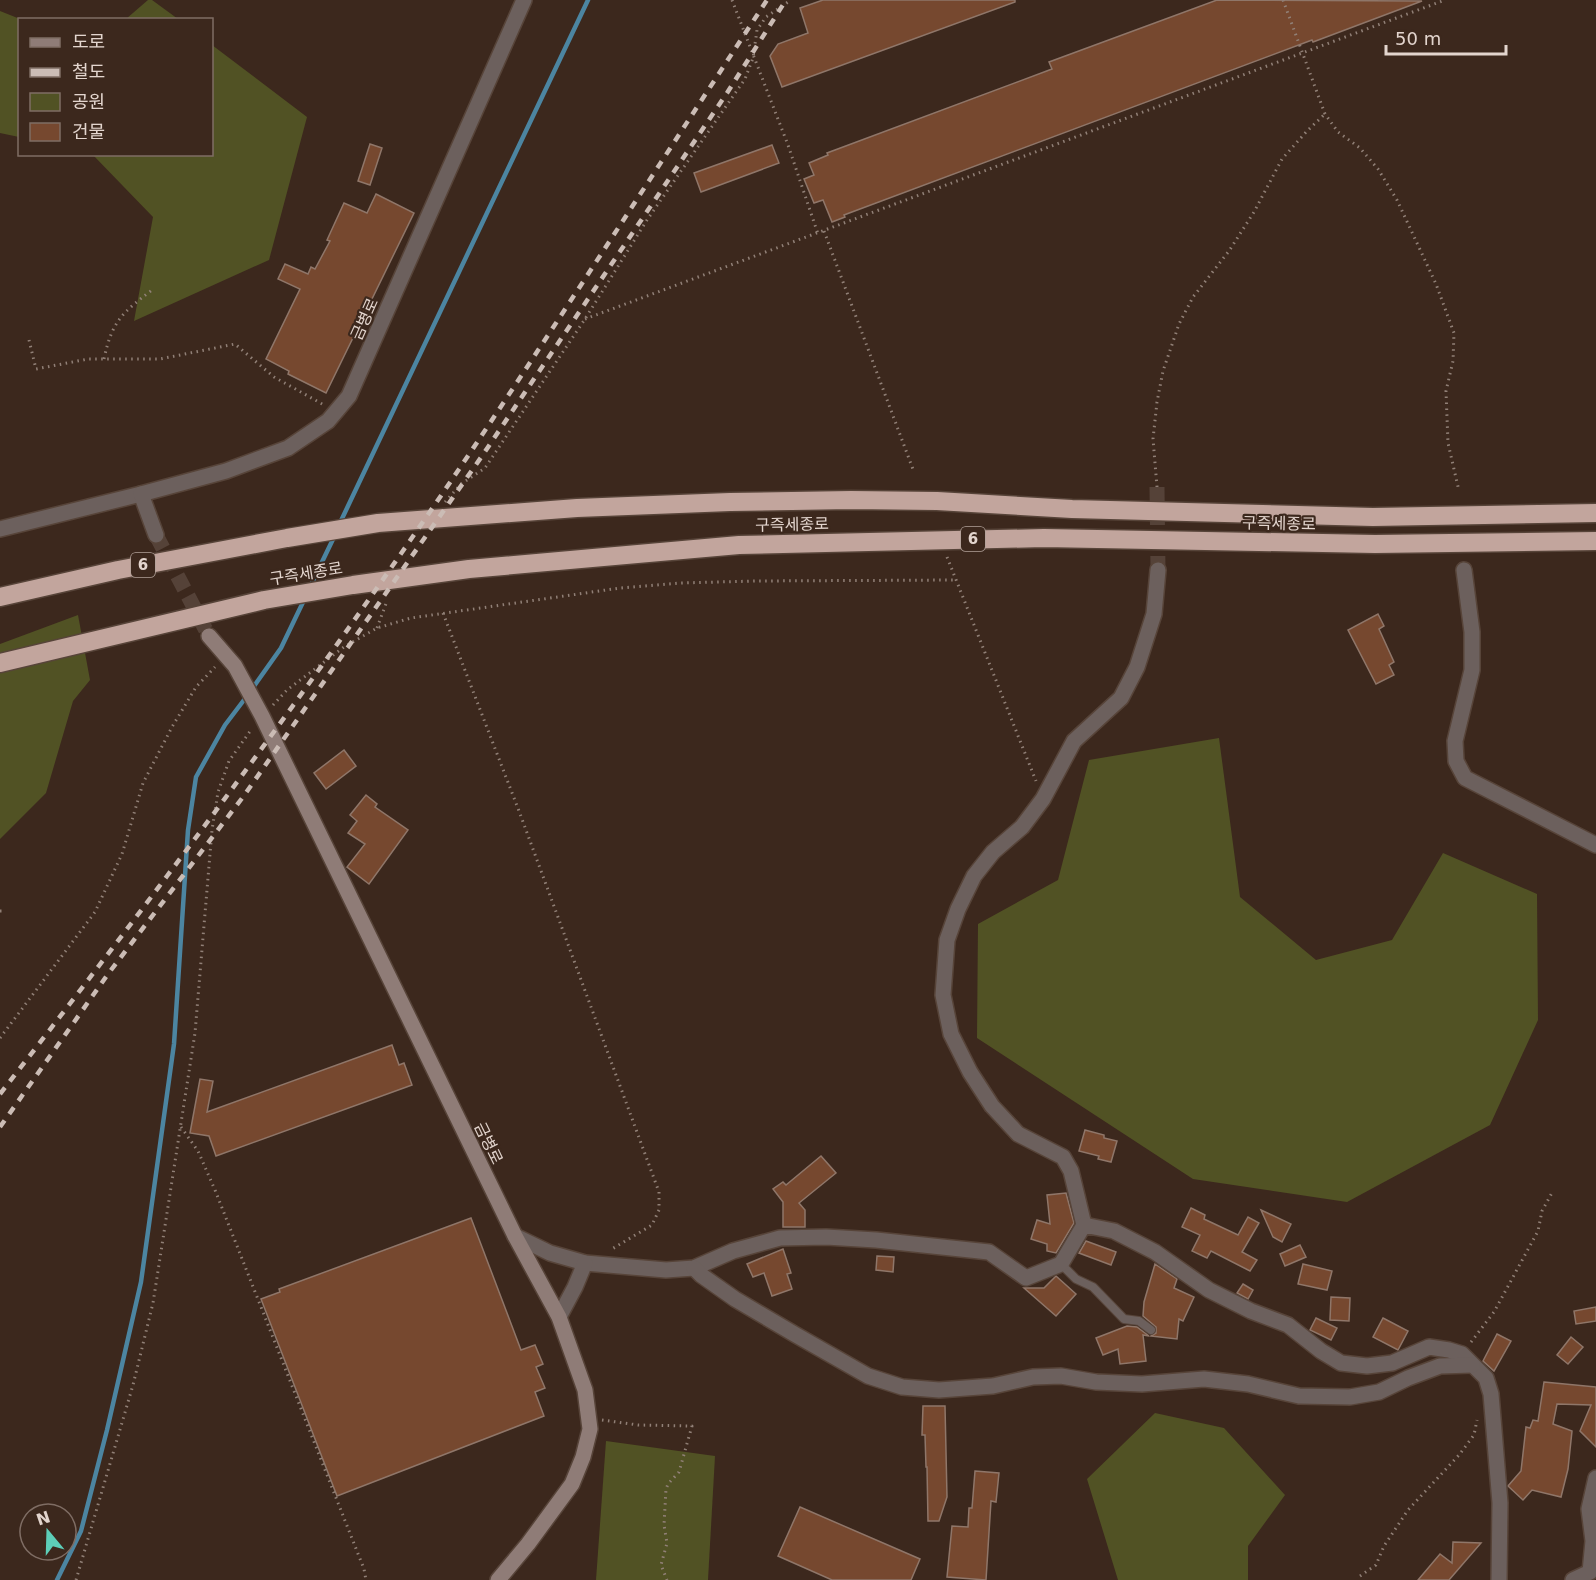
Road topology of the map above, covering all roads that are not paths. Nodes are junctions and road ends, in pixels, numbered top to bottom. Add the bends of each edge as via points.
1 (524, 0) edge
2 (141, 494) junction
3 (1596, 513) edge
4 (0, 529) edge
5 (156, 536) tunnel mouth
6 (1596, 541) edge
7 (1158, 570) tunnel mouth
8 (1464, 570) dead end
9 (0, 597) edge
10 (209, 636) tunnel mouth
11 (0, 663) edge
12 (1596, 845) edge
13 (1084, 1226) junction
14 (515, 1236) junction
15 (585, 1263) junction
16 (1060, 1264) junction
17 (694, 1268) junction
18 (559, 1317) junction
19 (1151, 1330) dead end
20 (1469, 1361) junction
21 (1596, 1478) edge
22 (1591, 1575) edge
23 (498, 1580) edge
24 (1499, 1580) edge
25 (1573, 1580) edge

1 - 2 street, 금병로 via 349,396 328,421 288,448 226,471
2 - 4 street, 금병로
2 - 5 street
3 - 9 highway, 구즉세종로 / 6 via 1372,517 851,500 577,508 378,523 118,570
6 - 11 highway, 구즉세종로 / 6 via 1375,544 1044,538 739,545 469,569 353,585 264,600
7 - 13 street via 1154,614 1137,667 1121,698 1074,741 1043,799 974,876 947,940 944,996 951,1034 992,1106 1018,1134 1063,1157 1071,1171
8 - 12 street via 1472,632 1472,670 1455,741 1456,761 1465,778
10 - 14 street, 금병로 via 231,661 262,716
13 - 16 street
13 - 20 street via 1114,1231 1155,1252 1209,1290 1288,1325 1341,1363 1392,1363 1429,1347 1462,1354
14 - 15 street via 550,1253
14 - 18 street, 금병로
15 - 17 street via 666,1270
15 - 18 street
16 - 17 street via 1026,1278 989,1252 826,1237 780,1238 733,1251
16 - 19 lane via 1093,1287 1124,1319 1139,1321
17 - 20 street via 735,1299 868,1376 903,1387 939,1390 1061,1376 1142,1384 1204,1379 1299,1396 1350,1397 1379,1392 1440,1365
18 - 23 street, 금병로 via 585,1390 590,1429 572,1484
20 - 24 street via 1486,1378 1491,1394 1500,1503
21 - 22 street via 1589,1509 1593,1541
22 - 25 street

